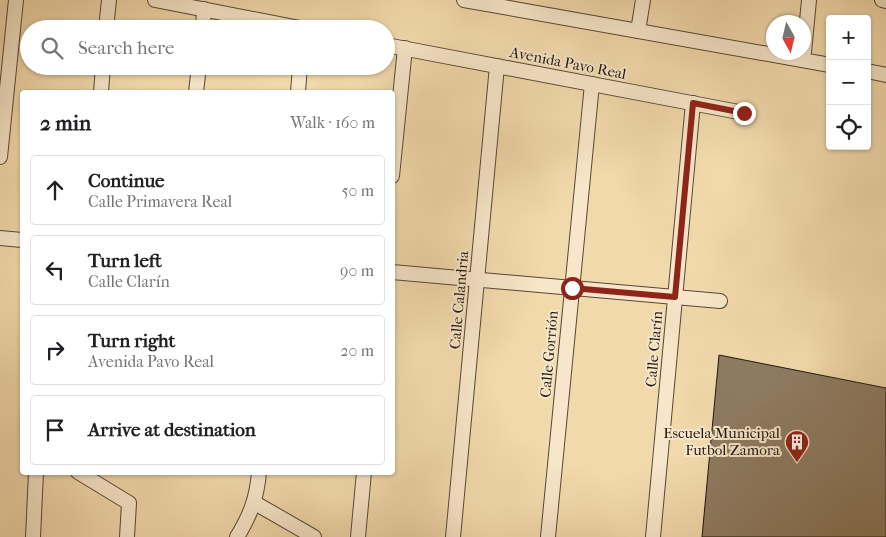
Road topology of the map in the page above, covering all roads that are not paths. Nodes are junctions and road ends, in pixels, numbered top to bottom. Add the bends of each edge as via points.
1 (16, 0) edge
2 (109, 0) edge
3 (156, 0) edge
4 (464, 0) edge
5 (643, 0) edge
6 (809, 0) edge
7 (882, 0) edge
8 (886, 2) edge
9 (204, 9) junction
10 (807, 15) edge
11 (107, 20) edge
12 (203, 20) edge
13 (259, 20) edge
14 (638, 31) junction
15 (395, 46) edge
16 (405, 48) junction
17 (766, 50) edge
18 (811, 58) edge
19 (826, 64) edge
20 (498, 66) junction
21 (871, 73) edge
22 (102, 75) edge
23 (198, 75) edge
24 (299, 75) edge
25 (886, 75) edge
26 (592, 84) junction
27 (101, 90) edge
28 (196, 90) edge
29 (298, 90) edge
30 (693, 103) junction
31 (744, 113) dead end
32 (395, 146) edge
33 (0, 157) edge
34 (0, 238) edge
35 (20, 240) edge
36 (395, 272) edge
37 (478, 280) junction
38 (572, 288) junction
39 (675, 297) junction
40 (720, 301) dead end
41 (36, 475) edge
42 (83, 475) edge
43 (259, 475) edge
44 (364, 475) edge
45 (255, 503) junction
46 (33, 537) edge
47 (127, 537) edge
48 (237, 537) edge
49 (314, 537) edge
50 (358, 537) edge
51 (453, 537) edge
52 (548, 537) edge
53 (653, 537) edge

1 - 33 street
2 - 11 street
3 - 9 street
4 - 14 street
5 - 14 street
6 - 10 street
7 - 8 street
9 - 12 street
9 - 13 street
14 - 17 street
15 - 16 street, Avenida Pavo Real
16 - 20 street, Avenida Pavo Real
16 - 32 street
18 - 19 street
20 - 26 street, Avenida Pavo Real
20 - 37 street, Calle Calandria
21 - 25 street
22 - 27 street
23 - 28 street
24 - 29 street
26 - 30 street, Avenida Pavo Real
26 - 38 street, Calle Gorrión
30 - 31 street, Avenida Pavo Real
30 - 39 street, Calle Clarín
34 - 35 street
36 - 37 street
37 - 38 street
37 - 51 street, Calle Calandria
38 - 39 street
38 - 52 street, Calle Gorrión
39 - 40 street
39 - 53 street, Calle Clarín
41 - 46 street
42 - 47 street via 129,503
43 - 45 street
44 - 50 street
45 - 48 street
45 - 49 street

